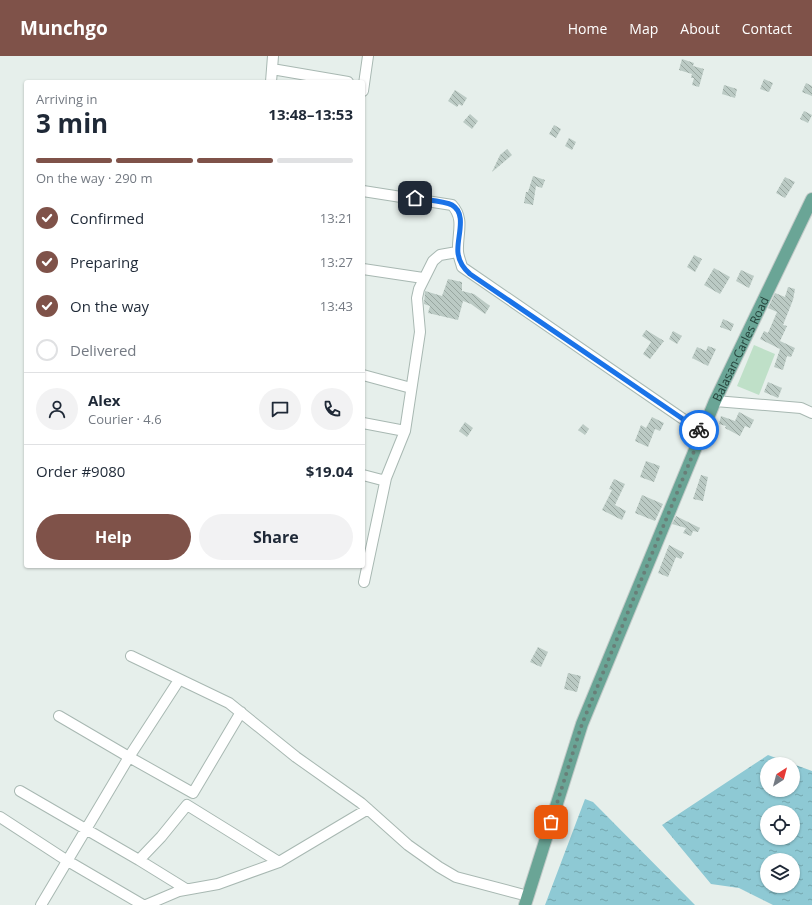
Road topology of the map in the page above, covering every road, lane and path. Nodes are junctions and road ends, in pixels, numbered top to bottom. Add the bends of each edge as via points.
1 (273, 56) edge
2 (368, 56) edge
3 (272, 69) junction
4 (271, 80) edge
5 (336, 80) edge
6 (365, 80) edge
7 (365, 191) edge
8 (812, 199) edge
9 (458, 252) junction
10 (365, 269) edge
11 (423, 278) junction
12 (365, 376) edge
13 (412, 388) junction
14 (715, 401) junction
15 (812, 413) edge
16 (365, 423) edge
17 (405, 431) junction
18 (702, 432) junction
19 (365, 476) edge
20 (386, 478) junction
21 (364, 582) dead end
22 (131, 656) dead end
23 (179, 680) junction
24 (241, 712) junction
25 (59, 716) dead end
26 (129, 757) junction
27 (20, 791) dead end
28 (193, 793) junction
29 (187, 805) junction
30 (368, 809) junction
31 (0, 817) edge
32 (86, 829) junction
33 (66, 860) junction
34 (139, 860) junction
35 (279, 862) junction
36 (186, 890) junction
37 (527, 900) edge
38 (40, 905) edge
39 (145, 905) edge

1 - 3 street
2 - 6 street
3 - 4 street
3 - 5 street
7 - 9 street via 452,205 460,218
8 - 14 main road, Balasan-Carles Road
9 - 11 street via 440,256 432,261
9 - 18 street via 462,266 470,274
10 - 11 street
11 - 13 street via 417,298 420,332
12 - 13 street
13 - 17 street
14 - 15 street via 801,408
14 - 18 main road, Balasan-Carles Road
16 - 17 street
17 - 20 street
18 - 37 main road, Balasan-Carles Road via 582,724
19 - 20 street via 382,480
20 - 21 street
22 - 23 street
23 - 24 street via 229,703
23 - 26 street
24 - 28 street
24 - 30 street via 296,757
25 - 26 street
26 - 28 street
26 - 32 street
27 - 32 street
28 - 29 street
29 - 34 street
29 - 35 street
30 - 35 street
30 - 37 street via 408,845 456,877
31 - 33 street
32 - 33 street
32 - 34 street
33 - 38 street
33 - 39 street
34 - 36 street
35 - 36 street via 218,884
36 - 39 street

